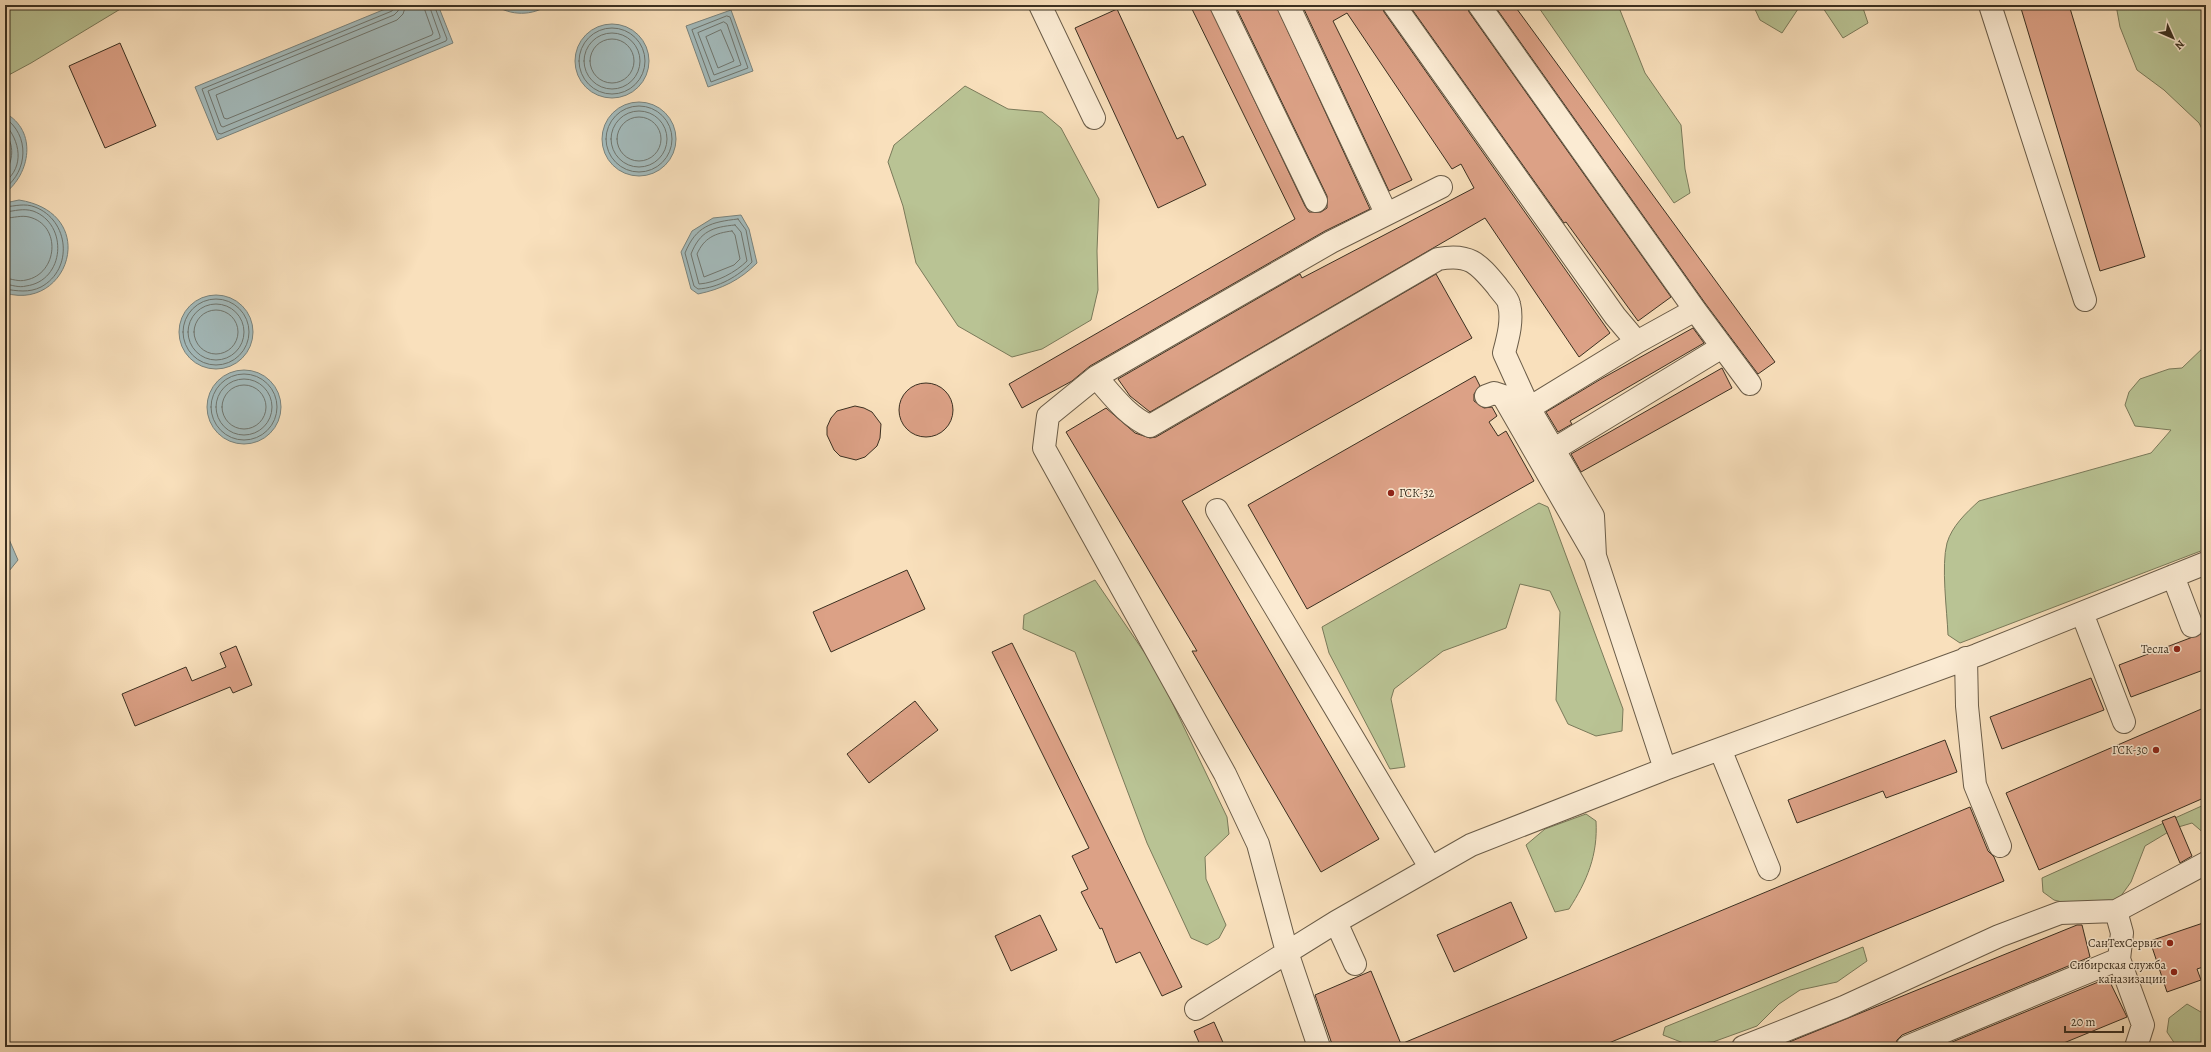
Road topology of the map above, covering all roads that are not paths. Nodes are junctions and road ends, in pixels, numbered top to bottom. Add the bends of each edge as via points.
1 (1040, 5) edge
2 (1221, 5) edge
3 (1288, 5) edge
4 (1394, 5) edge
5 (1479, 5) edge
6 (1990, 5) edge
7 (1094, 118) dead end
8 (1441, 187) dead end
9 (1316, 202) dead end
10 (1386, 213) junction
11 (2085, 300) dead end
12 (1695, 310) junction
13 (1637, 342) junction
14 (1722, 347) junction
15 (1096, 377) junction
16 (1750, 384) dead end
17 (1486, 396) dead end
18 (1529, 408) junction
19 (1553, 450) junction
20 (1217, 510) dead end
21 (1595, 556) junction
22 (2206, 563) edge
23 (2173, 576) junction
24 (2082, 613) junction
25 (2192, 626) dead end
26 (1966, 658) junction
27 (2124, 722) dead end
28 (1720, 749) junction
29 (1665, 769) junction
30 (2000, 846) dead end
31 (2206, 864) edge
32 (1430, 867) junction
33 (1769, 869) dead end
34 (2116, 911) junction
35 (1336, 922) junction
36 (1287, 952) junction
37 (2119, 960) junction
38 (1355, 964) dead end
39 (1196, 1009) dead end
40 (1319, 1047) edge
41 (1743, 1047) edge
42 (1907, 1047) edge
43 (2136, 1047) edge

1 - 7 lane
2 - 9 lane
3 - 10 lane
4 - 13 lane
5 - 12 lane
6 - 11 lane
8 - 10 lane
10 - 15 lane
12 - 13 lane
12 - 14 lane
13 - 18 lane
14 - 16 lane
14 - 19 lane
15 - 18 lane via 1124,408 1140,422 1150,426 1438,259 1454,256 1473,260 1510,303 1509,333 1504,353
15 - 36 lane via 1048,416 1044,448 1225,774 1258,844
17 - 21 lane via 1494,392 1503,396
18 - 19 lane
19 - 21 lane via 1593,516
20 - 32 lane
21 - 29 lane
22 - 23 lane
23 - 24 lane
23 - 25 lane
24 - 26 lane
24 - 27 lane
26 - 28 lane
26 - 30 lane via 1967,706 1976,785
28 - 29 lane
28 - 33 lane
29 - 32 lane via 1471,845
31 - 34 lane
32 - 35 lane
34 - 37 lane via 2122,933
34 - 41 lane via 2060,912 1999,936 1844,1008
35 - 36 lane
35 - 38 lane
36 - 39 lane
36 - 40 lane
37 - 42 lane
37 - 43 lane via 2143,1024

